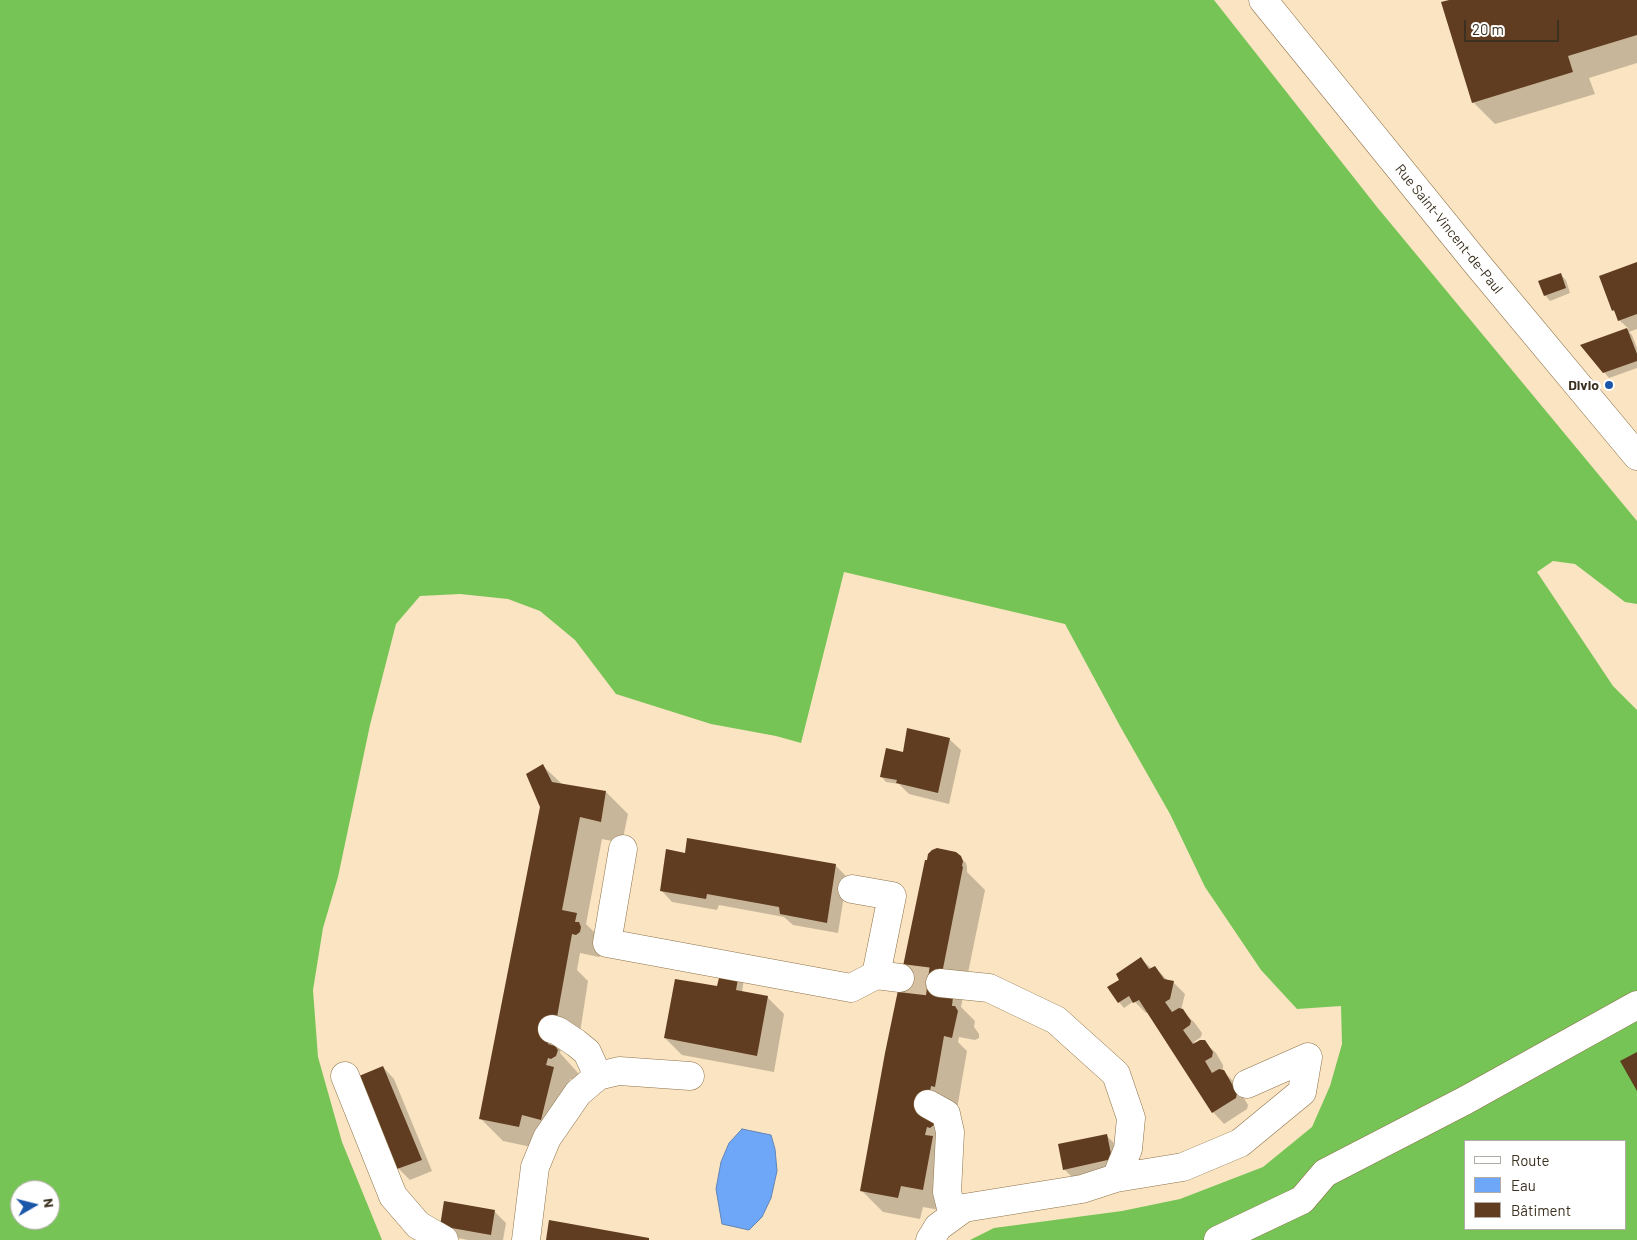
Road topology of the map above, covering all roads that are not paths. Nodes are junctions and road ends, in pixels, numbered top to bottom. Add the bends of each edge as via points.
1 (1263, 0) edge
2 (1637, 456) edge
3 (623, 848) dead end
4 (852, 889) dead end
5 (940, 983) tunnel mouth
6 (1637, 1004) edge
7 (552, 1029) dead end
8 (344, 1076) dead end
9 (598, 1076) junction
10 (690, 1076) dead end
11 (1248, 1084) dead end
12 (928, 1104) dead end
13 (1116, 1178) junction
14 (953, 1216) junction
15 (444, 1240) edge
16 (526, 1240) edge
17 (930, 1240) edge
18 (1218, 1240) edge

1 - 2 street, Rue Saint-Vincent-de-Paul
3 - 4 street via 607,943 851,988 888,977 892,896
5 - 13 street via 989,988 1056,1020 1116,1074 1131,1118 1128,1149
6 - 18 street via 1466,1100 1325,1172 1302,1200
7 - 9 street via 587,1052
8 - 15 street via 393,1196 418,1225
9 - 10 street via 619,1071
9 - 16 street via 578,1093 547,1138 535,1168
11 - 13 street via 1308,1057 1302,1092 1240,1143 1183,1167
12 - 14 street via 946,1114 950,1132 947,1192
13 - 14 street via 1082,1188 964,1208
14 - 17 street via 938,1227

